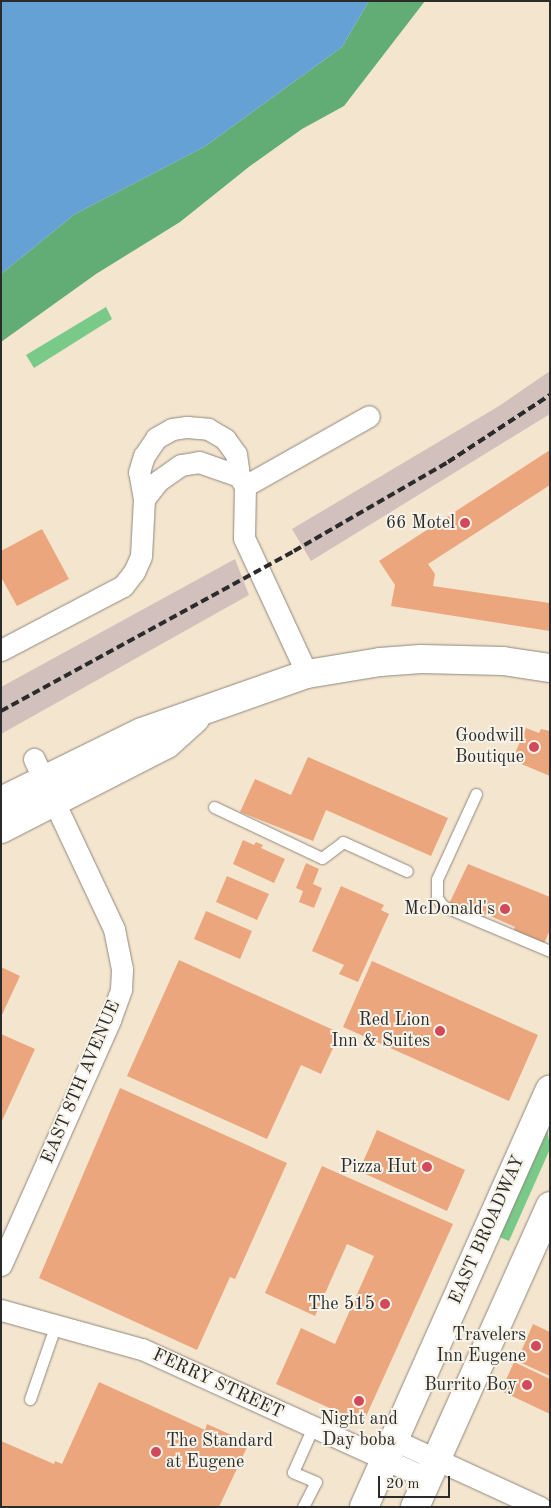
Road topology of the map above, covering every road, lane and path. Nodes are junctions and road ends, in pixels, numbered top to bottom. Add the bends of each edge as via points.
1 (369, 416) dead end
2 (242, 481) junction
3 (144, 499) junction
4 (1, 650) edge
5 (550, 668) edge
6 (306, 674) junction
7 (44, 780) junction
8 (476, 794) dead end
9 (1, 802) edge
10 (214, 807) dead end
11 (1, 829) edge
12 (407, 871) dead end
13 (550, 951) edge
14 (550, 1090) edge
15 (550, 1206) edge
16 (1, 1265) edge
17 (1, 1310) edge
18 (56, 1324) junction
19 (30, 1399) dead end
20 (313, 1427) junction
21 (390, 1450) junction
22 (432, 1469) junction
23 (303, 1507) edge
24 (364, 1507) edge
25 (415, 1507) edge
26 (540, 1507) edge

1 - 2 street
2 - 3 street via 199,462 181,465 158,481
2 - 3 street via 236,454 225,439 208,430 172,429 156,438 144,456 138,472
2 - 6 street via 244,538
3 - 4 street via 141,556 123,586
5 - 6 main road via 503,661 421,659
6 - 7 main road via 202,713 167,744
7 - 9 main road
7 - 11 main road
7 - 16 street, EAST 8TH AVENUE via 114,929 120,946 121,989
8 - 13 lane via 437,879 437,898 443,906
10 - 12 lane via 322,858 343,842
14 - 21 main road, EAST BROADWAY
15 - 22 main road
17 - 18 street, FERRY STREET
18 - 19 lane
18 - 20 street, FERRY STREET via 142,1349
20 - 21 street, FERRY STREET
20 - 23 lane via 293,1472 316,1482
21 - 22 street, FERRY STREET
21 - 24 main road, EAST BROADWAY
22 - 25 main road
22 - 26 street, FERRY STREET

